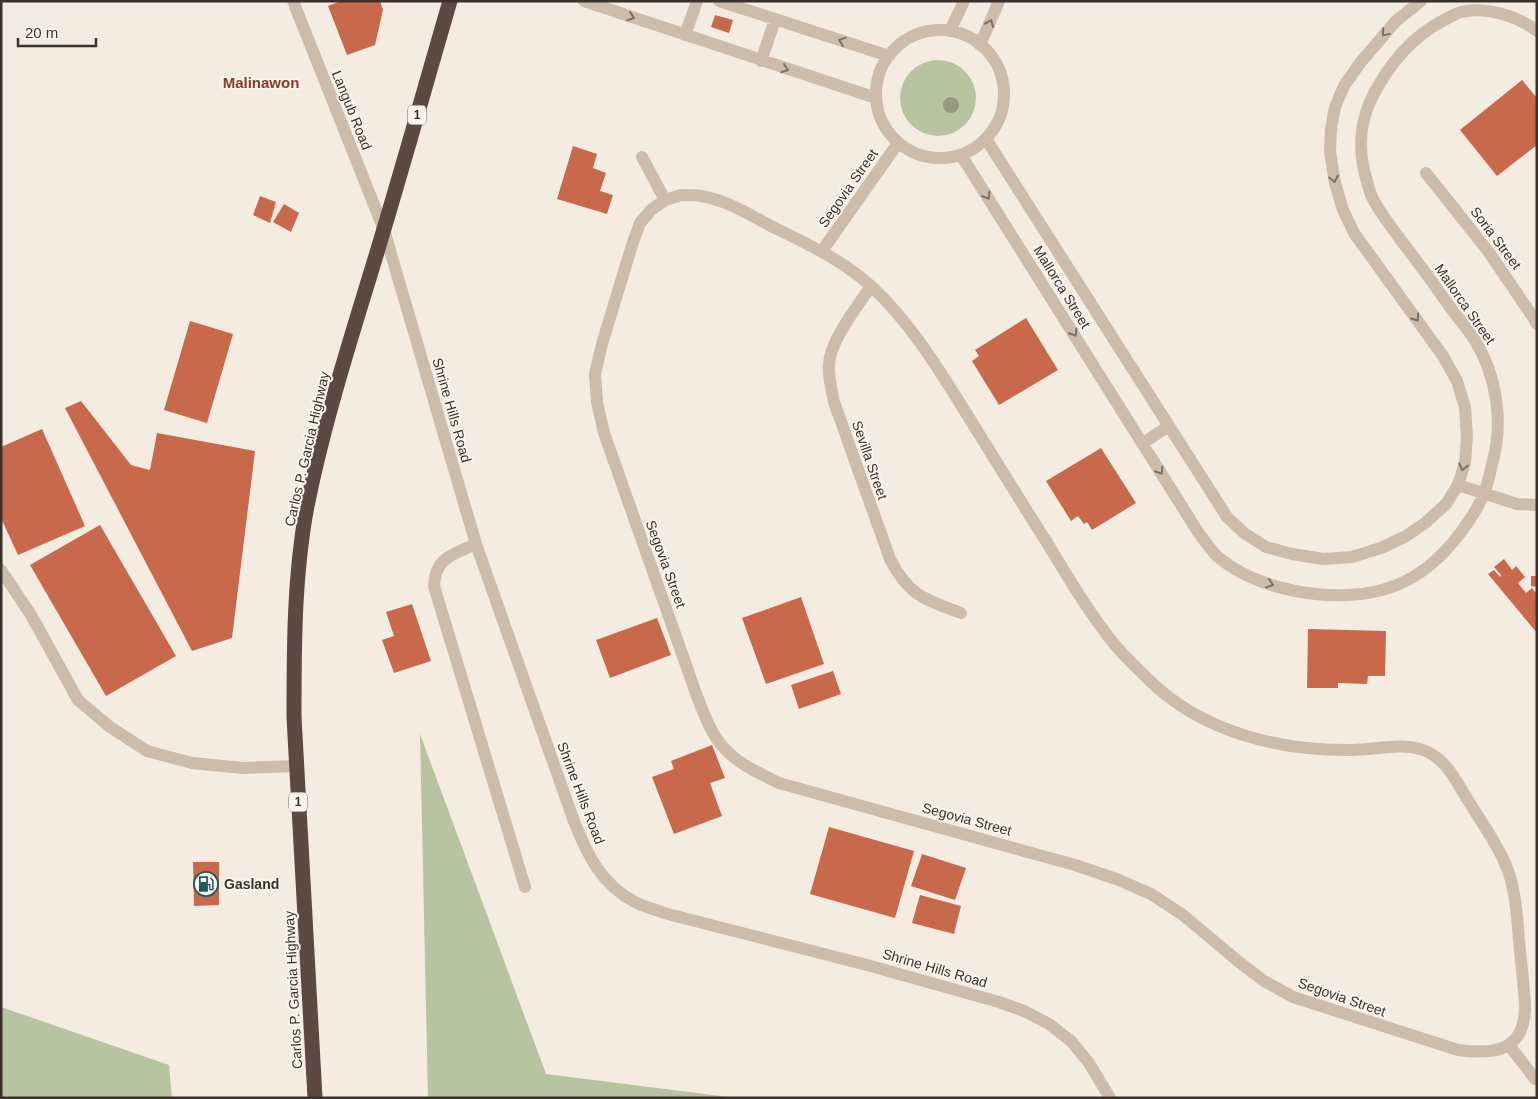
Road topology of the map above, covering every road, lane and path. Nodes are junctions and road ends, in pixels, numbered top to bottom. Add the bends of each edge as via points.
1 (450, 1) edge
2 (584, 1) edge
3 (697, 1) edge
4 (719, 1) edge
5 (964, 1) edge
6 (999, 1) edge
7 (1421, 1) edge
8 (295, 2) edge
9 (776, 20) junction
10 (950, 31) junction
11 (1537, 31) edge
12 (685, 35) junction
13 (980, 45) junction
14 (889, 56) junction
15 (761, 61) junction
16 (876, 98) junction
17 (986, 139) junction
18 (898, 143) junction
19 (961, 155) junction
20 (642, 157) dead end
21 (1426, 173) dead end
22 (665, 200) junction
23 (384, 230) junction
24 (822, 251) junction
25 (870, 286) junction
26 (1537, 324) edge
27 (1169, 426) junction
28 (1143, 443) junction
29 (1458, 485) junction
30 (1484, 493) junction
31 (1537, 505) edge
32 (476, 544) junction
33 (1, 570) edge
34 (961, 613) dead end
35 (296, 766) junction
36 (525, 887) dead end
37 (1509, 1045) junction
38 (1535, 1079) dead end
39 (315, 1098) edge
40 (1110, 1098) edge

1 - 23 highway, Carlos P. Garcia Highway / 1
2 -> 12 street
3 - 12 street
4 - 9 street
5 - 10 street
13 -> 6 street
7 -> 29 street, Mallorca Street via 1396,21 1344,86 1335,107 1330,152 1340,201 1354,233 1443,356 1456,381 1465,407 1467,437 1465,463
8 - 23 street, Langub Road
14 -> 9 street
9 - 15 street
10 - 13 street
10 - 14 street via 916,35
11 - 30 street, Mallorca Street via 1506,16 1482,10 1461,12 1440,22 1410,44 1390,67 1364,114 1360,142 1372,197 1475,340 1487,365 1494,389 1498,435
12 - 15 street
13 - 17 street via 998,69 1004,91 1001,113
14 - 16 street via 876,83
15 -> 16 street
16 - 18 street via 882,123
17 - 19 street
17 - 27 street, Mallorca Street
18 - 19 street via 917,154 939,158
18 - 24 street, Segovia Street
19 -> 28 street, Mallorca Street
20 - 22 street
21 - 26 street, Soria Street via 1488,251
22 - 24 street, Segovia Street via 681,195 719,200
22 - 37 street, Segovia Street via 640,223 633,242 595,374 597,402 604,433 697,696 709,726 724,748 746,766 779,783 1075,864 1151,894 1183,915 1264,981 1293,997 1458,1050 1493,1052
23 - 32 street, Shrine Hills Road
23 - 35 highway, Carlos P. Garcia Highway / 1 via 330,407 307,507 294,652
24 - 25 street, Segovia Street
25 - 34 street, Sevilla Street via 839,334 830,356 829,379 834,402 890,560 899,576 911,590 927,600
25 - 37 street, Segovia Street via 932,358 1086,606 1116,646 1152,683 1187,710 1227,730 1264,740 1315,749 1409,746 1440,758 1498,850 1513,889 1525,1003 1520,1033
27 - 28 street
27 - 29 street, Mallorca Street via 1227,517 1266,547 1292,554 1323,559 1352,557 1381,548 1425,523 1446,504
28 -> 30 street, Mallorca Street via 1198,532 1216,555 1242,573 1298,592 1327,596 1358,594 1412,578 1435,562 1452,544
29 - 30 street
30 - 31 street via 1517,504
32 - 36 street via 443,561 434,577 434,586
32 - 40 street, Shrine Hills Road via 575,824 587,853 616,889 635,902 664,913 867,965 1024,1011 1071,1041
33 - 35 street via 31,615 78,700 110,727 147,751 192,763 243,768
35 - 39 highway, Carlos P. Garcia Highway / 1
37 - 38 street

